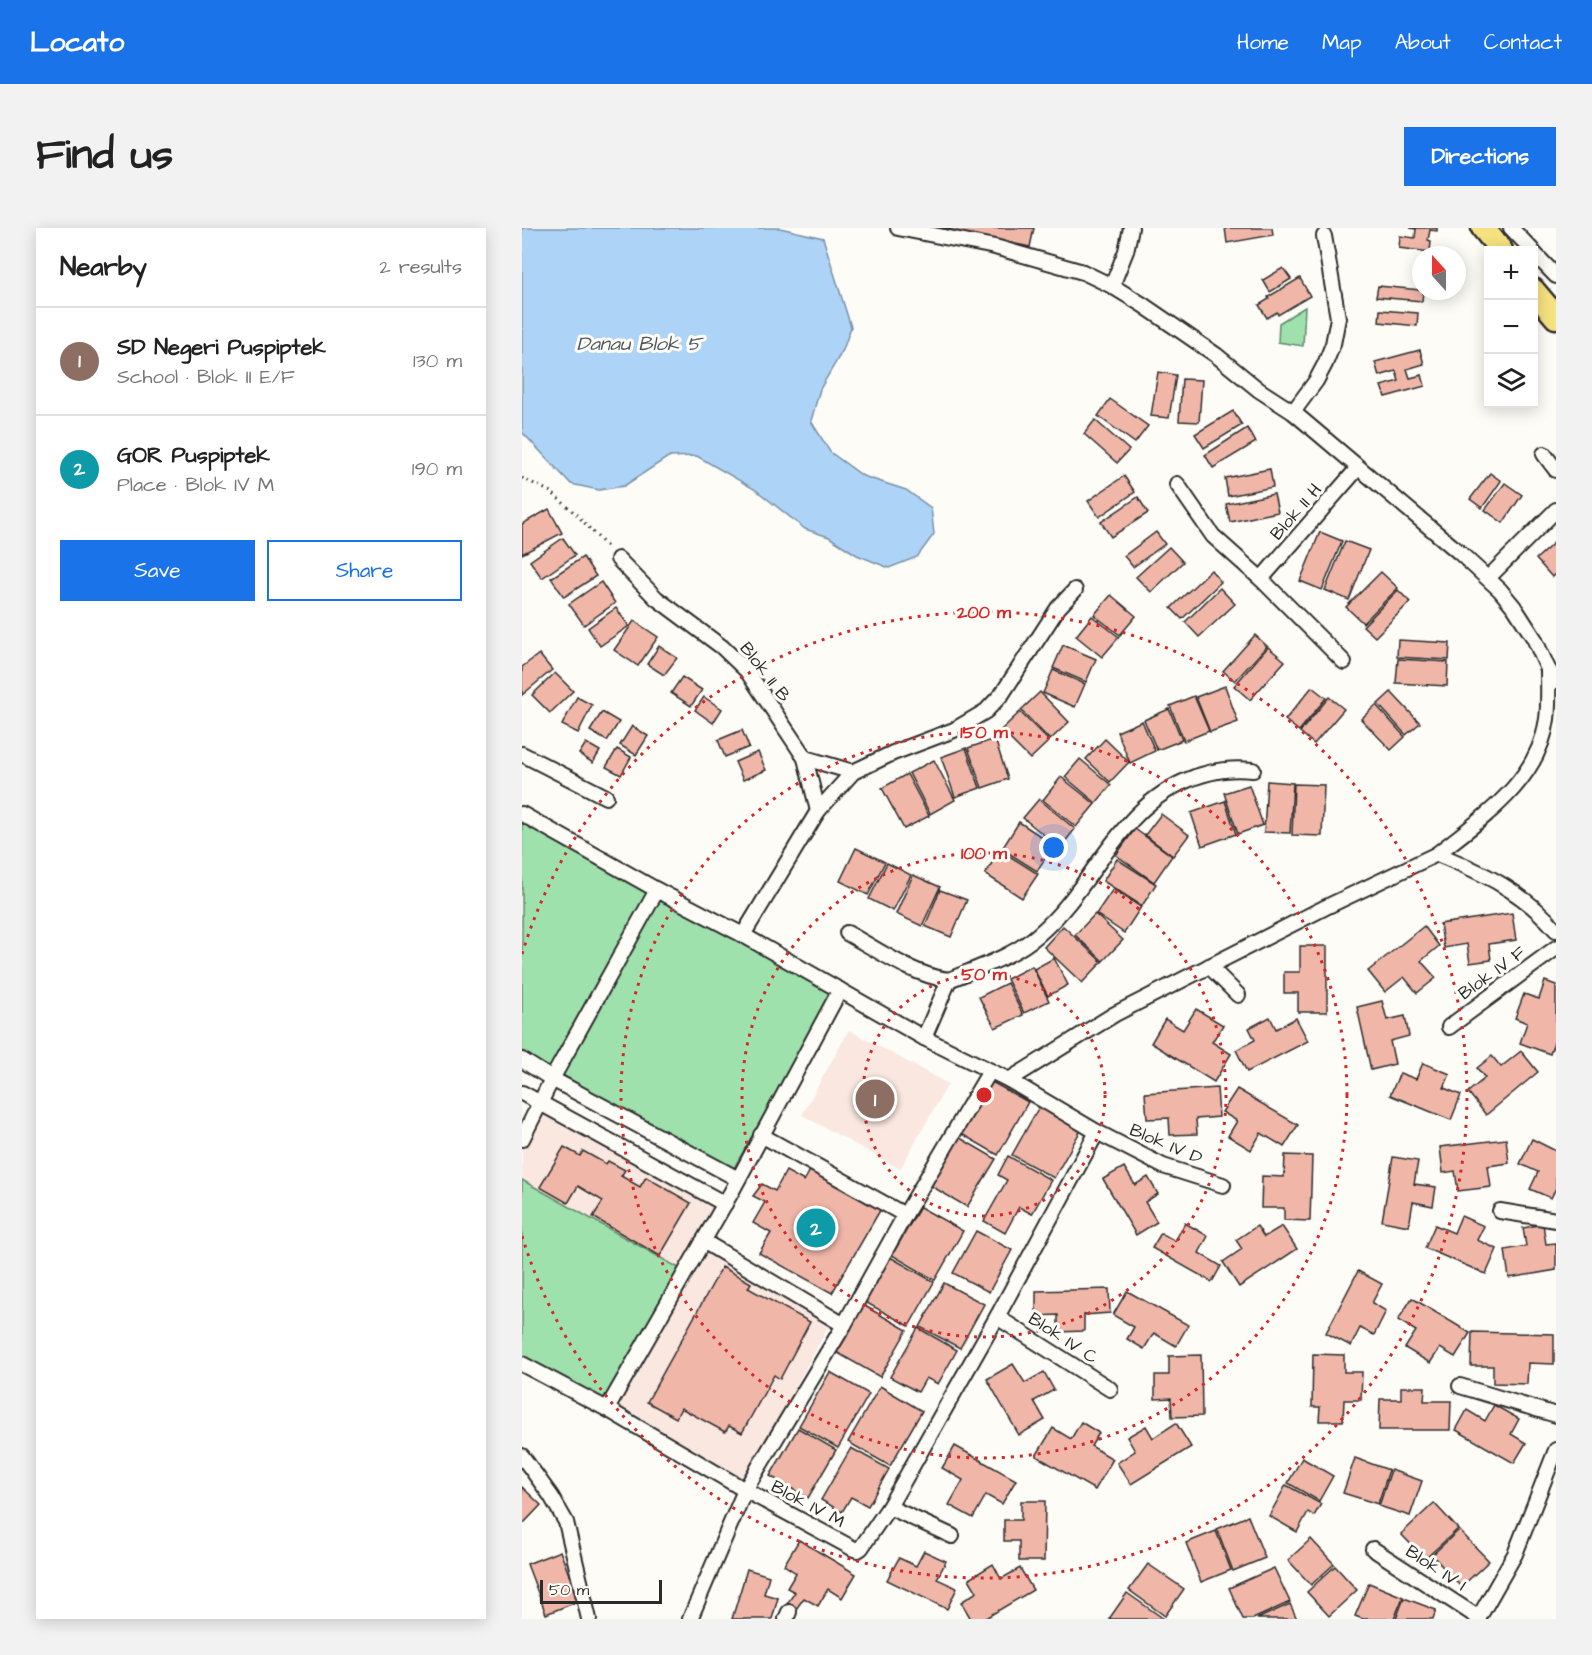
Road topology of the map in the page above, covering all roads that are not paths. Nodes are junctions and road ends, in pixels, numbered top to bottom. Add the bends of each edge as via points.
1 (898, 228) edge
2 (1131, 228) edge
3 (1483, 228) edge
4 (1511, 228) edge
5 (1324, 236) dead end
6 (1498, 246) edge
7 (1528, 246) edge
8 (1538, 256) edge
9 (1556, 276) edge
10 (1112, 286) junction
11 (1538, 296) edge
12 (1556, 318) edge
13 (1293, 412) junction
14 (1544, 454) dead end
15 (1358, 468) junction
16 (1556, 470) edge
17 (1177, 484) dead end
18 (1556, 510) edge
19 (618, 559) road end
20 (1488, 578) junction
21 (1262, 579) junction
22 (1075, 590) dead end
23 (1344, 662) dead end
24 (1548, 669) junction
25 (1556, 681) edge
26 (522, 754) edge
27 (804, 758) junction
28 (1253, 770) dead end
29 (853, 772) junction
30 (606, 797) dead end
31 (818, 811) junction
32 (522, 814) edge
33 (1437, 854) junction
34 (657, 890) junction
35 (1556, 930) edge
36 (848, 933) dead end
37 (743, 934) junction
38 (1556, 948) edge
39 (1209, 966) junction
40 (949, 980) junction
41 (840, 990) junction
42 (1238, 995) dead end
43 (1449, 1027) dead end
44 (924, 1038) junction
45 (522, 1060) edge
46 (990, 1071) junction
47 (552, 1078) junction
48 (1009, 1080) junction
49 (522, 1093) edge
50 (541, 1103) junction
51 (1097, 1132) junction
52 (761, 1135) junction
53 (522, 1139) edge
54 (738, 1179) junction
55 (1223, 1185) dead end
56 (725, 1203) junction
57 (1500, 1211) dead end
58 (905, 1215) junction
59 (1556, 1220) edge
60 (703, 1241) junction
61 (997, 1317) junction
62 (844, 1325) junction
63 (522, 1364) edge
64 (1460, 1386) dead end
65 (1110, 1389) dead end
66 (606, 1409) junction
67 (1556, 1415) edge
68 (1556, 1450) edge
69 (522, 1456) edge
70 (745, 1490) junction
71 (889, 1507) junction
72 (952, 1536) dead end
73 (1373, 1549) dead end
74 (589, 1619) edge
75 (690, 1619) edge
76 (1478, 1619) edge

1 - 10 street via 1039,258
2 - 10 street
3 - 6 main road
4 - 7 street
5 - 13 street via 1338,318 1325,364
8 - 9 street
10 - 13 street
11 - 12 main road
13 - 15 street
14 - 16 street
15 - 20 street
15 - 21 street, Blok II H
17 - 21 street via 1214,536
18 - 20 street
19 - 27 street, Blok II B via 656,598 722,647 747,671
20 - 24 street via 1514,607
21 - 23 street
22 - 29 street via 1058,608 1002,694 986,711 954,730
24 - 25 street
24 - 33 street via 1547,719 1531,765 1484,817
26 - 30 street
27 - 29 street
27 - 31 street, Blok II B
28 - 40 street via 1231,768 1181,782 1162,793 1127,823 1081,887 1039,934 1021,948
29 - 31 street
31 - 37 street
32 - 34 street, Blok IV D
33 - 35 street via 1493,878 1544,915
33 - 39 street
34 - 37 street, Blok IV D
34 - 47 street
36 - 40 street via 908,967
37 - 41 street, Blok IV D
38 - 43 street, Blok IV F
39 - 42 street
39 - 48 street via 1115,1014
40 - 44 street
41 - 44 street, Blok IV D
41 - 52 street
44 - 46 street, Blok IV D
45 - 47 street
46 - 48 street, Blok IV D
46 - 58 street, Blok IV M
47 - 50 street
47 - 54 street
48 - 51 street, Blok IV D
49 - 50 street
50 - 53 street
50 - 56 street
51 - 55 street, Blok IV D via 1163,1166
51 - 61 street, Blok IV M
52 - 54 street
52 - 58 street
54 - 56 street
56 - 60 street
57 - 59 street
58 - 62 street, Blok IV M
60 - 62 street
60 - 66 street
61 - 65 street, Blok IV C
61 - 71 street, Blok IV M
62 - 70 street, Blok IV M
63 - 66 street
64 - 67 street
66 - 70 street
68 - 76 street via 1515,1554
69 - 74 street via 566,1522
70 - 71 street, Blok IV M via 858,1550
70 - 75 street
71 - 72 street
73 - 76 street, Blok IV I

